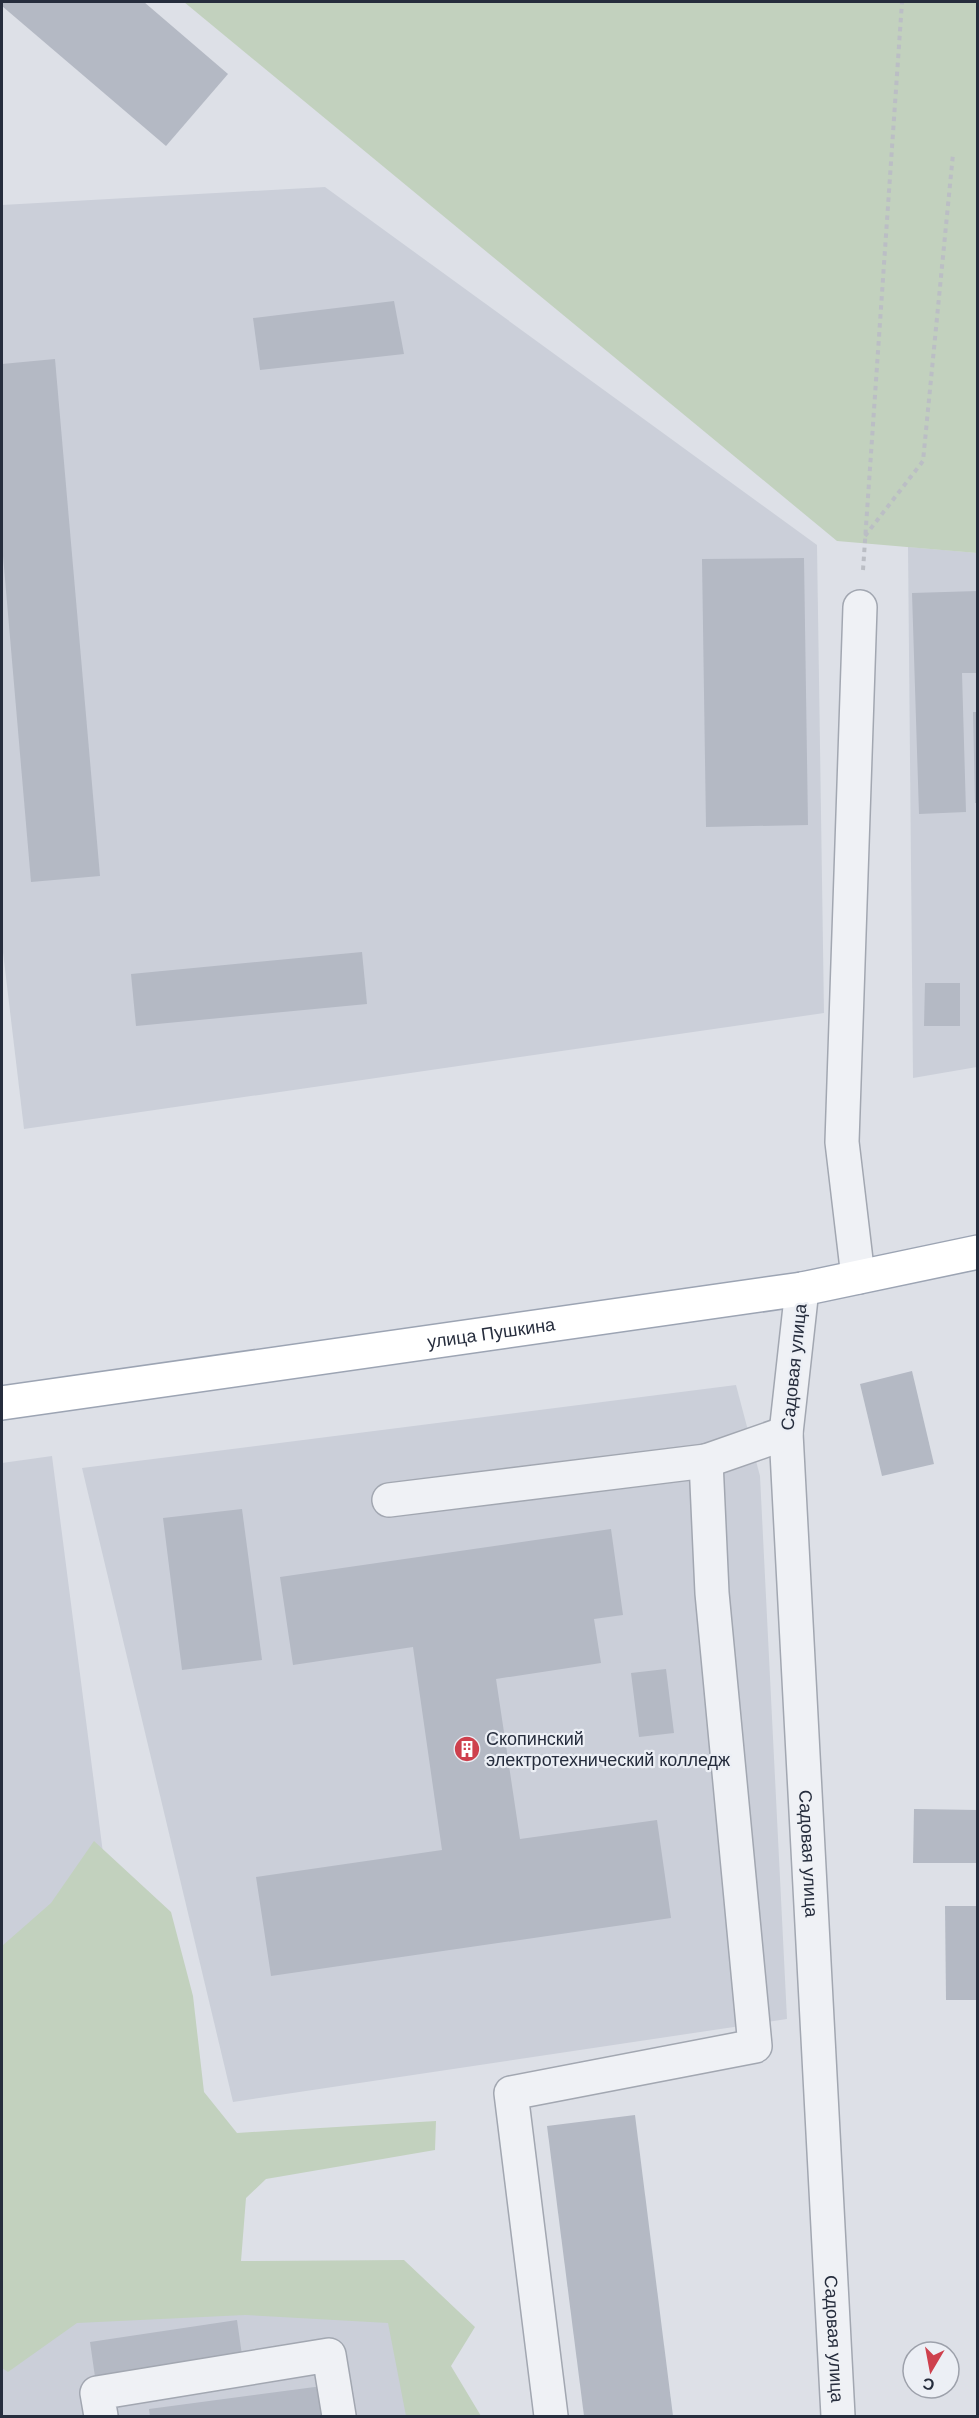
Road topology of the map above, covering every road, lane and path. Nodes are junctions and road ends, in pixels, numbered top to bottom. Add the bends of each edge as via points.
1 (902, 2) edge
2 (953, 154) dead end
3 (865, 537) junction
4 (860, 607) joint
5 (978, 1252) edge
6 (858, 1277) junction
7 (802, 1289) junction
8 (2, 1403) edge
9 (786, 1433) junction
10 (706, 1461) junction
11 (389, 1500) dead end
12 (100, 2416) edge
13 (339, 2416) edge
14 (551, 2416) edge
15 (838, 2416) edge

1 - 3 path
2 - 3 path via 923,461
3 - 4 path
4 - 6 street via 842,1142
5 - 6 main road, улица Пушкина
6 - 7 main road, улица Пушкина
7 - 8 main road, улица Пушкина
7 - 9 street, Садовая улица
9 - 10 street
9 - 15 street, Садовая улица
10 - 11 street
10 - 14 street via 712,1593 755,2046 511,2093
12 - 13 street via 97,2393 329,2355

